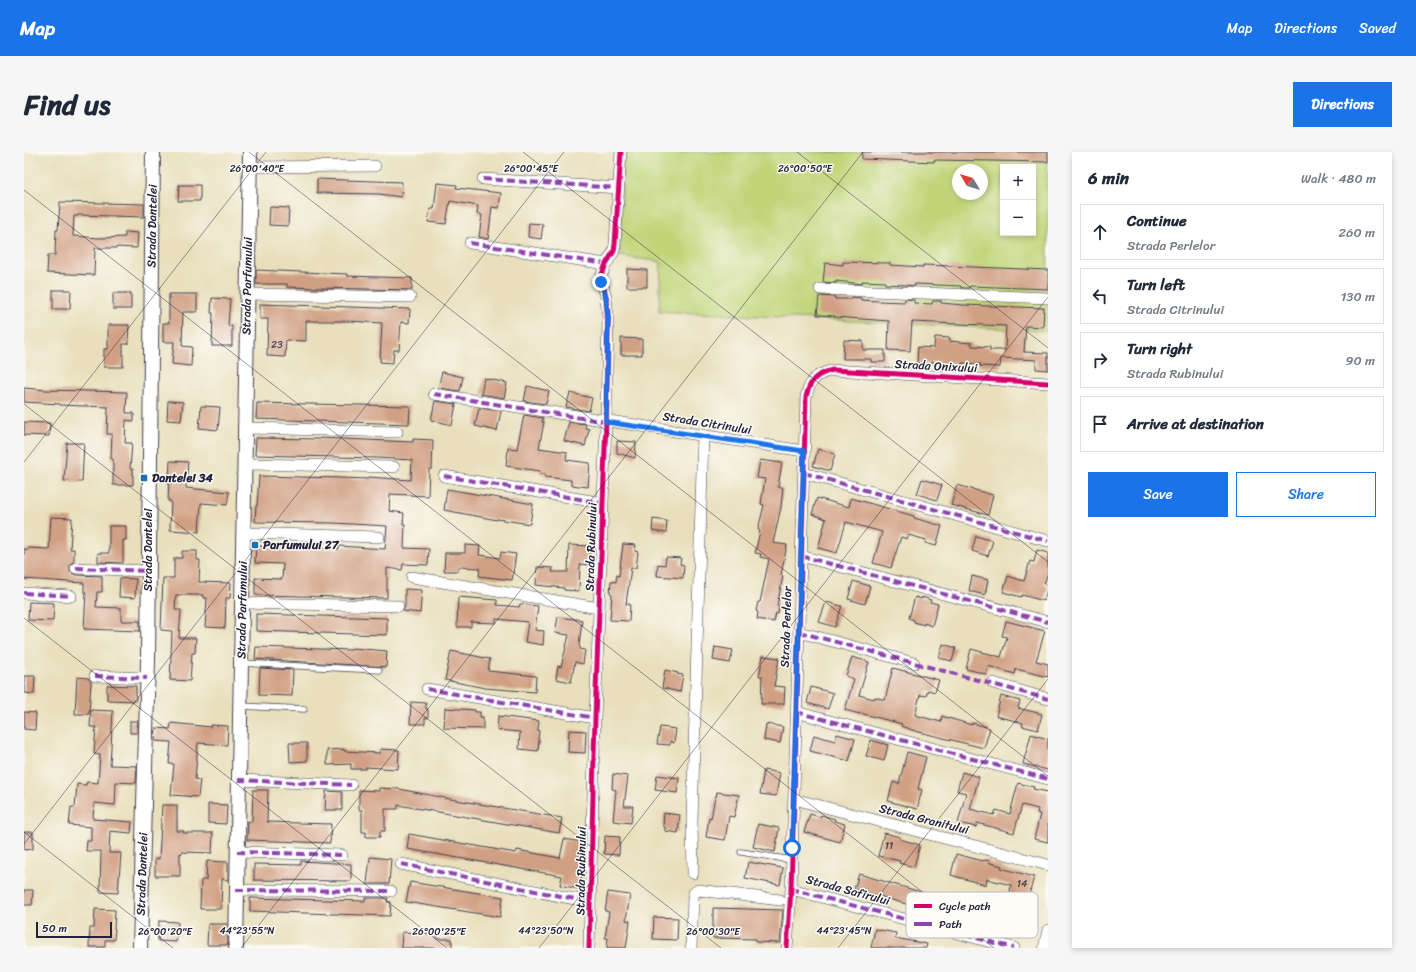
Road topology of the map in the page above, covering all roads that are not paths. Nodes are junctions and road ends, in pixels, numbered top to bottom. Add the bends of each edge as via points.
1 (153, 152) edge
2 (250, 152) edge
3 (621, 152) edge
4 (375, 166) dead end
5 (249, 167) junction
6 (483, 178) dead end
7 (620, 188) junction
8 (470, 243) dead end
9 (606, 264) junction
10 (820, 289) dead end
11 (247, 294) junction
12 (410, 297) dead end
13 (1048, 298) edge
14 (823, 372) joint
15 (1048, 383) edge
16 (434, 394) dead end
17 (606, 422) junction
18 (245, 428) junction
19 (397, 432) dead end
20 (703, 435) junction
21 (804, 451) junction
22 (244, 464) junction
23 (394, 467) dead end
24 (804, 473) junction
25 (444, 476) dead end
26 (603, 503) junction
27 (243, 533) junction
28 (379, 537) dead end
29 (1048, 542) edge
30 (801, 556) junction
31 (76, 568) dead end
32 (148, 571) junction
33 (412, 577) dead end
34 (24, 593) edge
35 (71, 596) dead end
36 (242, 603) junction
37 (398, 606) dead end
38 (599, 608) junction
39 (1048, 622) edge
40 (799, 632) junction
41 (241, 663) junction
42 (914, 663) dead end
43 (379, 670) dead end
44 (96, 676) dead end
45 (147, 678) junction
46 (993, 683) dead end
47 (427, 689) dead end
48 (1048, 699) edge
49 (240, 706) junction
50 (304, 709) dead end
51 (796, 712) junction
52 (595, 718) junction
53 (1048, 779) edge
54 (238, 780) junction
55 (352, 785) dead end
56 (794, 799) junction
57 (237, 852) junction
58 (741, 852) dead end
59 (342, 855) dead end
60 (792, 860) junction
61 (401, 864) dead end
62 (1048, 865) edge
63 (693, 873) dead end
64 (791, 889) junction
65 (236, 890) junction
66 (391, 891) dead end
67 (780, 900) dead end
68 (590, 902) junction
69 (906, 919) edge
70 (1048, 930) edge
71 (976, 938) edge
72 (140, 948) edge
73 (236, 948) edge
74 (589, 948) edge
75 (691, 948) edge
76 (787, 948) edge
77 (1014, 948) edge
78 (1044, 948) edge

1 - 32 street, Strada Dantelei
2 - 5 street, Strada Parfumului
3 - 7 street, Strada Rubinului
4 - 5 street
5 - 11 street, Strada Parfumului
6 - 7 street
7 - 9 street, Strada Rubinului via 614,251
8 - 9 street
9 - 17 street, Strada Rubinului via 601,277 608,318
10 - 13 street
11 - 12 street
11 - 18 street, Strada Parfumului
14 - 15 street, Strada Onixului via 833,370
14 - 21 street, Strada Perlelor via 808,387
16 - 17 street, Strada Citrinului
17 - 20 street, Strada Citrinului
17 - 26 street, Strada Rubinului
18 - 19 street
18 - 22 street, Strada Parfumului
20 - 21 street, Strada Citrinului
20 - 63 street via 692,822
21 - 24 street, Strada Perlelor
22 - 23 street
22 - 27 street, Strada Parfumului
24 - 29 street
24 - 30 street, Strada Perlelor
25 - 26 street
26 - 38 street, Strada Rubinului
27 - 28 street
27 - 36 street, Strada Parfumului
30 - 39 street
30 - 40 street, Strada Perlelor
31 - 32 street
32 - 45 street, Strada Dantelei
33 - 38 street, Strada Rubinului
34 - 35 street
36 - 37 street
36 - 41 street, Strada Parfumului
38 - 52 street, Strada Rubinului
40 - 42 street
40 - 51 street, Strada Perlelor
41 - 43 lane
41 - 49 street, Strada Parfumului
44 - 45 street
45 - 72 street, Strada Dantelei
46 - 48 street
47 - 52 street
49 - 50 lane
49 - 54 street, Strada Parfumului
51 - 53 street
51 - 56 street, Strada Perlelor
52 - 68 street, Strada Rubinului
54 - 55 street
54 - 57 street, Strada Parfumului
56 - 60 street, Strada Perlelor
56 - 62 street, Strada Granitului
57 - 59 street
57 - 65 street, Strada Parfumului
58 - 60 lane
60 - 64 street, Strada Perlelor
61 - 68 street
64 - 69 street, Strada Safirului
64 - 76 street, Strada Perlelor
65 - 66 street
65 - 73 street, Strada Parfumului
67 - 75 street via 698,890 693,898
68 - 74 street, Strada Rubinului
70 - 78 street
71 - 77 street, Strada Safirului

